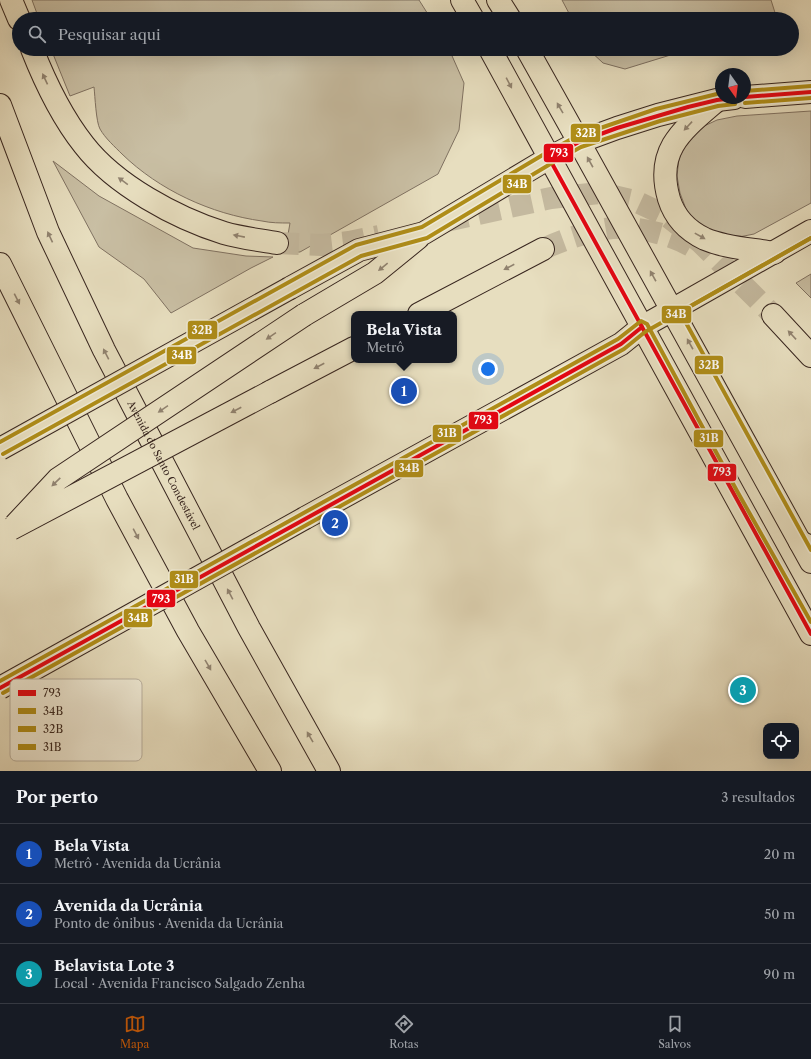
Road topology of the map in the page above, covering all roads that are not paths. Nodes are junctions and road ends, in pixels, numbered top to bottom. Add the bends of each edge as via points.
1 (11, 0) edge
2 (462, 0) edge
3 (498, 0) edge
4 (16, 12) edge
5 (469, 12) edge
6 (506, 12) edge
7 (35, 56) edge
8 (494, 56) edge
9 (530, 56) edge
10 (811, 92) edge
11 (751, 97) edge
12 (715, 102) edge
13 (719, 104) edge
14 (0, 105) edge
15 (580, 142) junction
16 (549, 158) junction
17 (811, 231) edge
18 (424, 233) junction
19 (277, 243) tunnel mouth
20 (543, 249) tunnel mouth
21 (774, 253) junction
22 (0, 264) edge
23 (672, 310) junction
24 (425, 311) edge
25 (773, 315) tunnel mouth
26 (642, 327) junction
27 (351, 350) edge
28 (811, 356) edge
29 (0, 449) edge
30 (6, 532) edge
31 (805, 545) edge
32 (811, 562) edge
33 (811, 634) edge
34 (16, 679) edge
35 (10, 682) edge
36 (0, 688) edge
37 (270, 771) edge
38 (330, 771) edge

1 - 4 main road
2 - 5 main road
3 - 6 main road
19 -> 7 main road via 225,234 193,222 137,191 110,171 84,146 66,120
8 -> 16 main road
15 -> 9 main road
10 - 11 main road
12 - 15 main road via 617,128
13 -> 21 main road via 692,122 670,151 665,163 665,179 672,206 685,226 705,239
38 -> 14 main road, Avenida do Santo Condestável via 248,628 104,350 48,232
15 - 16 main road
23 -> 15 main road
16 - 18 main road
16 - 26 main road
17 - 21 main road
18 - 29 main road, bridge via 359,250
18 -> 30 main road, bridge via 375,273 304,314 58,479
20 -> 24 main road
21 - 23 main road
22 -> 37 main road via 121,506 188,631
23 - 26 main road
31 -> 23 main road
28 -> 25 main road
26 - 33 main road
26 - 34 main road, bridge via 621,344
27 -> 30 main road, bridge
31 - 32 main road
35 - 36 main road, bridge

